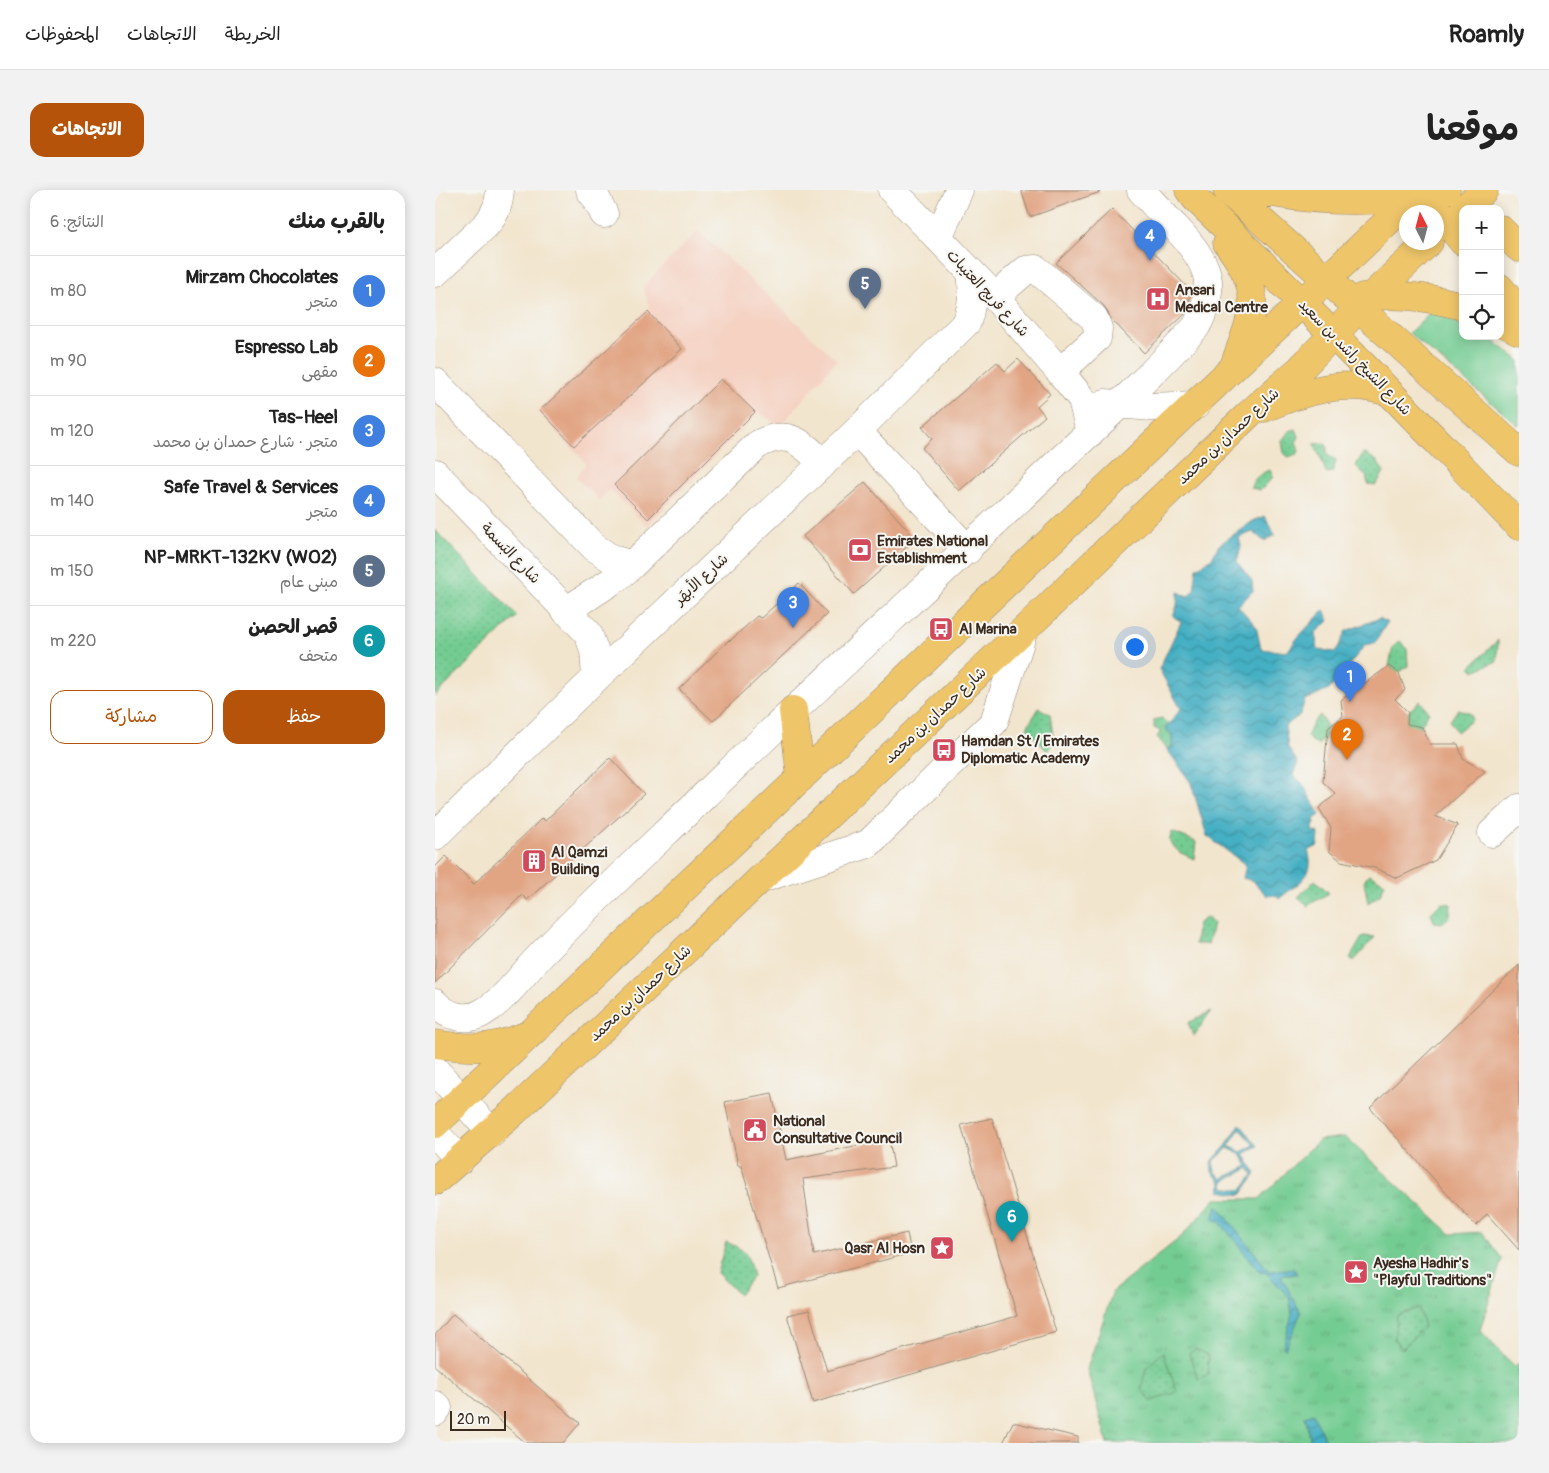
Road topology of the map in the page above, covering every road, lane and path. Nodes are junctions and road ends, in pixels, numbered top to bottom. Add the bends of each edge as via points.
1 (500, 190) edge
2 (590, 190) edge
3 (892, 190) edge
4 (959, 190) edge
5 (1141, 190) edge
6 (1227, 190) edge
7 (1256, 190) edge
8 (1425, 192) edge
9 (1192, 194) edge
10 (1459, 209) edge
11 (604, 214) dead end
12 (1504, 234) edge
13 (938, 238) junction
14 (1519, 248) edge
15 (1420, 250) edge
16 (435, 273) edge
17 (971, 273) junction
18 (1328, 279) junction
19 (1504, 293) edge
20 (995, 297) junction
21 (1360, 301) junction
22 (1459, 305) edge
23 (1519, 311) edge
24 (1300, 312) junction
25 (1014, 320) junction
26 (967, 322) junction
27 (1504, 323) edge
28 (1519, 331) edge
29 (1333, 334) junction
30 (1233, 370) junction
31 (1060, 372) junction
32 (435, 382) edge
33 (1389, 392) junction
34 (1082, 399) junction
35 (1117, 405) junction
36 (1196, 405) junction
37 (1249, 414) junction
38 (857, 431) junction
39 (1089, 433) junction
40 (1519, 452) edge
41 (823, 464) junction
42 (435, 473) edge
43 (1519, 526) edge
44 (968, 550) junction
45 (632, 565) junction
46 (567, 611) junction
47 (1024, 630) junction
48 (588, 633) junction
49 (636, 640) junction
50 (596, 678) junction
51 (793, 710) junction
52 (801, 778) junction
53 (1519, 808) edge
54 (1492, 833) dead end
55 (435, 836) edge
56 (761, 879) junction
57 (435, 1003) edge
58 (533, 1032) junction
59 (435, 1044) edge
60 (435, 1070) edge
61 (461, 1100) junction
62 (435, 1124) edge
63 (492, 1132) junction
64 (435, 1133) edge
65 (460, 1160) junction
66 (435, 1181) edge

1 - 16 street via 498,207 487,224
2 - 11 street
3 - 13 street, شارع فريج العتيبات
4 - 13 street
5 - 35 street via 1197,251 1205,265 1208,297 1196,327
6 - 18 main road
7 - 8 main road via 1355,202
8 - 10 main road
8 - 18 main road
9 - 24 main road, شارع الشيخ راشد بن سعيد
9 - 30 main road via 1241,263 1251,285 1251,316
12 - 14 main road
13 - 17 street, شارع فريج العتيبات
15 - 21 main road, شارع حمدان بن محمد
17 - 20 street, شارع فريج العتيبات
17 - 26 street via 973,295
18 - 21 main road
18 - 24 main road
19 - 23 main road
20 - 25 street, شارع فريج العتيبات
20 - 31 street via 1026,270 1036,269 1094,318 1097,338
21 - 22 main road via 1393,295 1427,297
21 - 24 main road
21 - 29 main road, شارع حمدان بن محمد
21 - 40 main road
24 - 29 main road, شارع الشيخ راشد بن سعيد
24 - 30 main road
25 - 26 street via 991,318
25 - 31 street, شارع فريج العتيبات
26 - 38 street, شارع الأبهَر
27 - 28 main road
29 - 33 main road, شارع الشيخ راشد بن سعيد
29 - 37 main road, شارع حمدان بن محمد via 1300,369
30 - 36 main road
31 - 34 street, شارع فريج العتيبات
32 - 45 street via 594,547 612,559
33 - 37 main road via 1344,386 1286,400
33 - 43 main road, شارع الشيخ راشد بن سعيد
34 - 35 street
34 - 39 street, شارع فريج العتيبات
35 - 36 street
35 - 39 street
36 - 52 main road
37 - 47 main road, شارع حمدان بن محمد
38 - 41 street, شارع الأبهَر
38 - 44 street
39 - 44 street
41 - 45 street via 796,440 766,440
41 - 49 street, شارع الأبهَر
42 - 46 street, شارع البَسمة
44 - 51 street
45 - 46 street
46 - 48 street, شارع البَسمة
47 - 56 main road, شارع حمدان بن محمد
47 - 56 street via 994,722 868,844
48 - 49 street, شارع البَسمة via 607,640
48 - 50 street, شارع البَسمة via 596,660
49 - 50 street, شارع الأبهَر
50 - 55 street, شارع الأبهَر
51 - 52 main road
51 - 57 street via 542,953 498,1002 481,1014 466,1018 460,1018
52 - 58 main road
53 - 54 street
56 - 63 main road, شارع حمدان بن محمد
58 - 59 main road via 508,1043 482,1048
58 - 61 main road
60 - 61 street
61 - 62 main road
61 - 63 street
63 - 65 main road, شارع حمدان بن محمد
64 - 65 street
65 - 66 main road, شارع حمدان بن محمد

